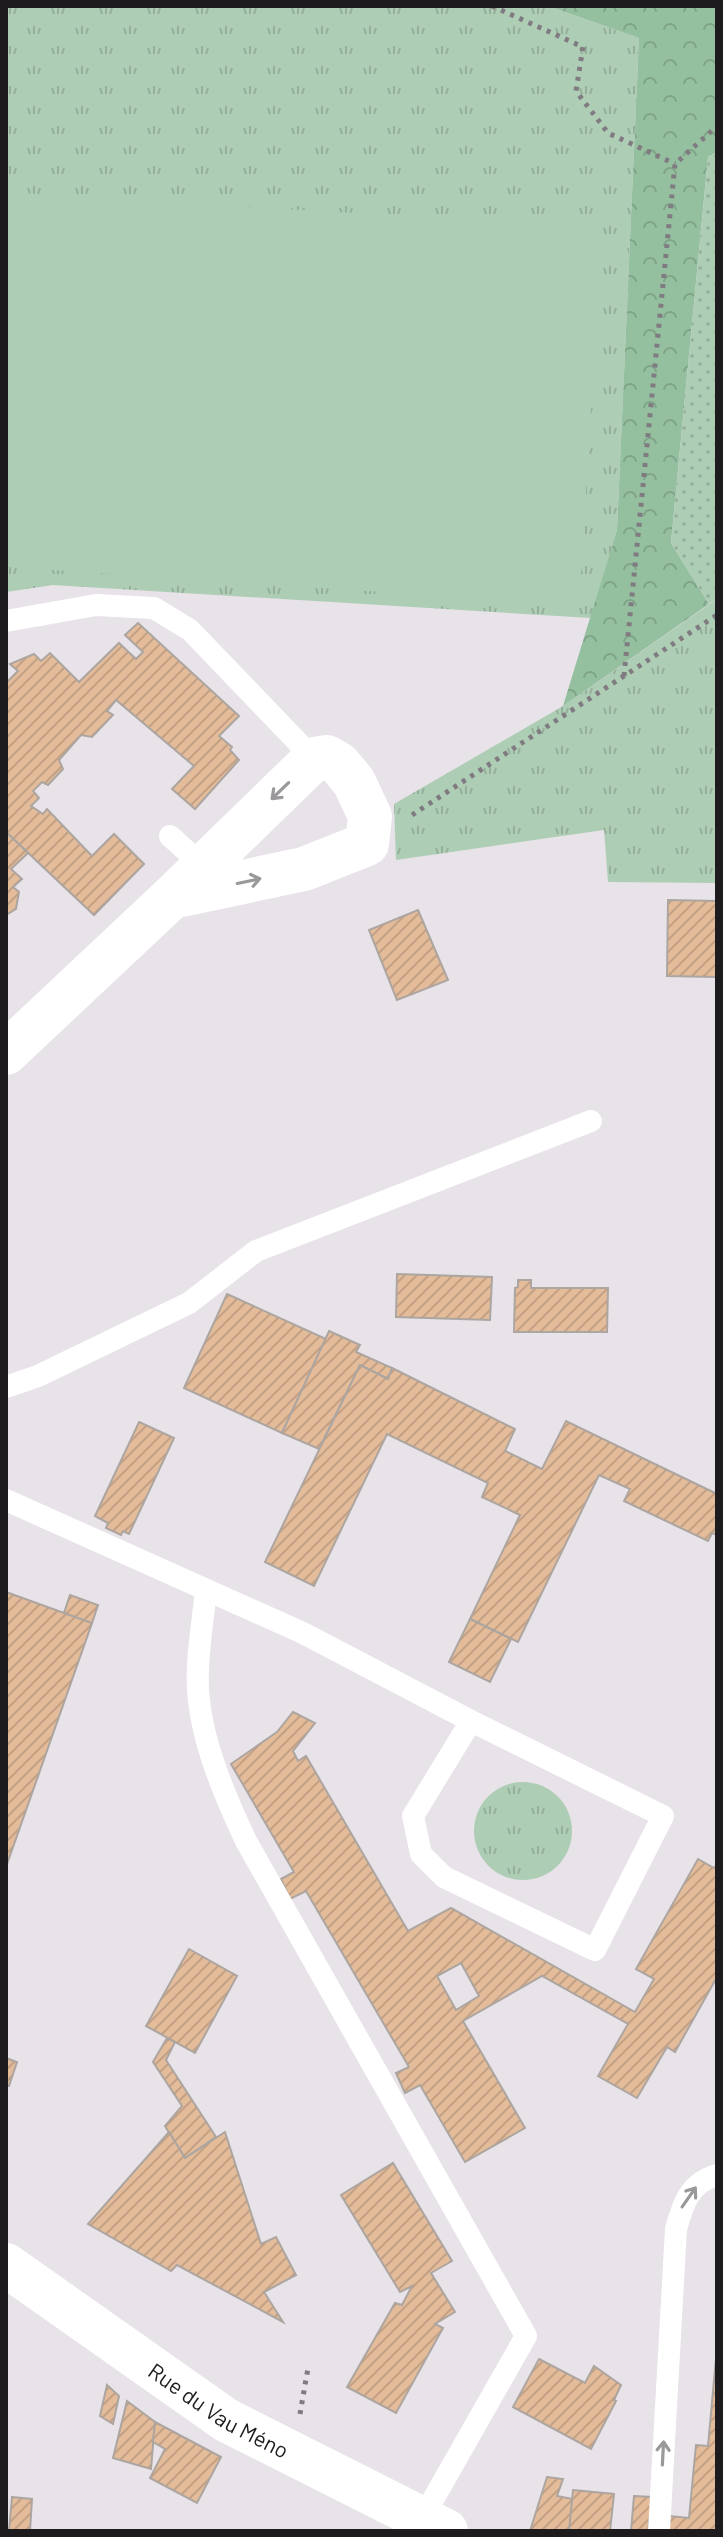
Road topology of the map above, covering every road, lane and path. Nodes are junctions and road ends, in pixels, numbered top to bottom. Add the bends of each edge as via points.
1 (492, 6) edge
2 (717, 126) edge
3 (675, 164) junction
4 (717, 615) edge
5 (6, 621) edge
6 (624, 676) junction
7 (314, 759) junction
8 (170, 836) dead end
9 (367, 844) junction
10 (203, 866) junction
11 (172, 897) junction
12 (6, 1053) edge
13 (591, 1121) dead end
14 (6, 1387) edge
15 (6, 1500) edge
16 (206, 1590) junction
17 (471, 1721) junction
18 (717, 2175) edge
19 (6, 2265) edge
20 (434, 2525) edge
21 (659, 2531) edge

1 - 3 path via 583,47 576,91 608,133
2 - 3 path
3 - 6 path
4 - 6 path
5 - 7 lane via 96,605 154,608 190,630
6 - 9 path
7 - 9 street via 327,757 354,782 370,816
7 -> 10 street
8 - 10 lane
11 -> 9 street via 304,869
10 - 11 street
11 - 12 street
13 - 14 lane via 256,1251 189,1303
15 - 16 lane
16 - 17 lane via 303,1633
16 - 20 lane via 198,1688 224,1795 526,2336
17 - 17 lane via 663,1816 595,1950 444,1877 421,1854 413,1816
21 -> 18 lane via 676,2229 689,2195
19 - 20 street, Rue du Vau Méno via 226,2420

